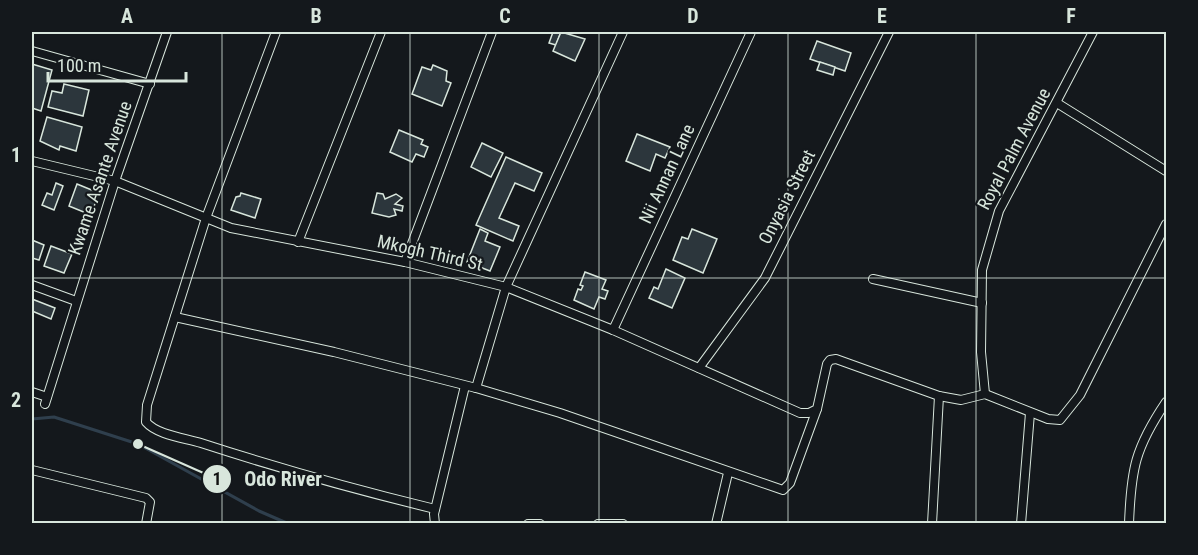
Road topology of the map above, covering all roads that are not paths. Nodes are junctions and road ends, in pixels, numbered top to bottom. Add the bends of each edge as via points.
1 (167, 32) edge
2 (276, 32) edge
3 (381, 32) edge
4 (492, 32) edge
5 (623, 32) edge
6 (751, 32) edge
7 (889, 32) edge
8 (1093, 32) edge
9 (32, 51) edge
10 (150, 84) junction
11 (1057, 103) junction
12 (32, 161) edge
13 (1167, 171) edge
14 (115, 181) junction
15 (206, 218) junction
16 (1167, 224) edge
17 (298, 242) junction
18 (405, 262) junction
19 (873, 279) dead end
20 (32, 285) edge
21 (506, 287) junction
22 (76, 302) junction
23 (982, 303) junction
24 (175, 317) junction
25 (614, 330) junction
26 (699, 368) junction
27 (465, 386) junction
28 (476, 388) junction
29 (32, 392) edge
30 (985, 394) junction
31 (939, 396) junction
32 (1167, 402) edge
33 (813, 411) junction
34 (1030, 412) junction
35 (32, 470) edge
36 (729, 473) junction
37 (435, 509) junction
38 (146, 524) edge
39 (435, 524) edge
40 (528, 524) edge
41 (540, 524) edge
42 (598, 524) edge
43 (622, 524) edge
44 (716, 524) edge
45 (932, 524) edge
46 (1021, 524) edge
47 (1129, 524) edge

1 - 10 street, Kwame Asante Avenue
2 - 15 street
3 - 17 street
4 - 18 street
5 - 21 street
6 - 25 street, Nii Annan Lane
7 - 26 street, Onyasia Street via 765,278
8 - 11 street, Royal Palm Avenue
9 - 10 street
10 - 14 street, Kwame Asante Avenue
11 - 13 street
11 - 23 street, Royal Palm Avenue via 999,210 982,270
12 - 14 street, Mkogh Third St
14 - 15 street, Mkogh Third St
14 - 22 street, Kwame Asante Avenue
15 - 17 street, Mkogh Third St via 231,228
15 - 24 street
16 - 34 street via 1080,395 1060,420
17 - 18 street, Mkogh Third St
18 - 21 street, Mkogh Third St
19 - 23 street
20 - 22 street
21 - 25 street, Mkogh Third St
21 - 28 street
22 - 29 street, Kwame Asante Avenue via 46,400
23 - 30 street, Royal Palm Avenue
24 - 27 street
24 - 37 street via 147,405 146,422 150,426 355,489
25 - 26 street, Mkogh Third St
26 - 33 street, Mkogh Third St via 800,413
27 - 28 street
27 - 37 street
28 - 36 street via 560,413
30 - 31 street via 961,400
30 - 34 street
31 - 33 street via 830,360
31 - 45 street
32 - 47 street via 1137,454 1130,484
33 - 36 street via 788,488 783,490
34 - 46 street
35 - 38 street via 146,498 150,501
36 - 44 street
37 - 39 street
40 - 41 street
42 - 43 street

